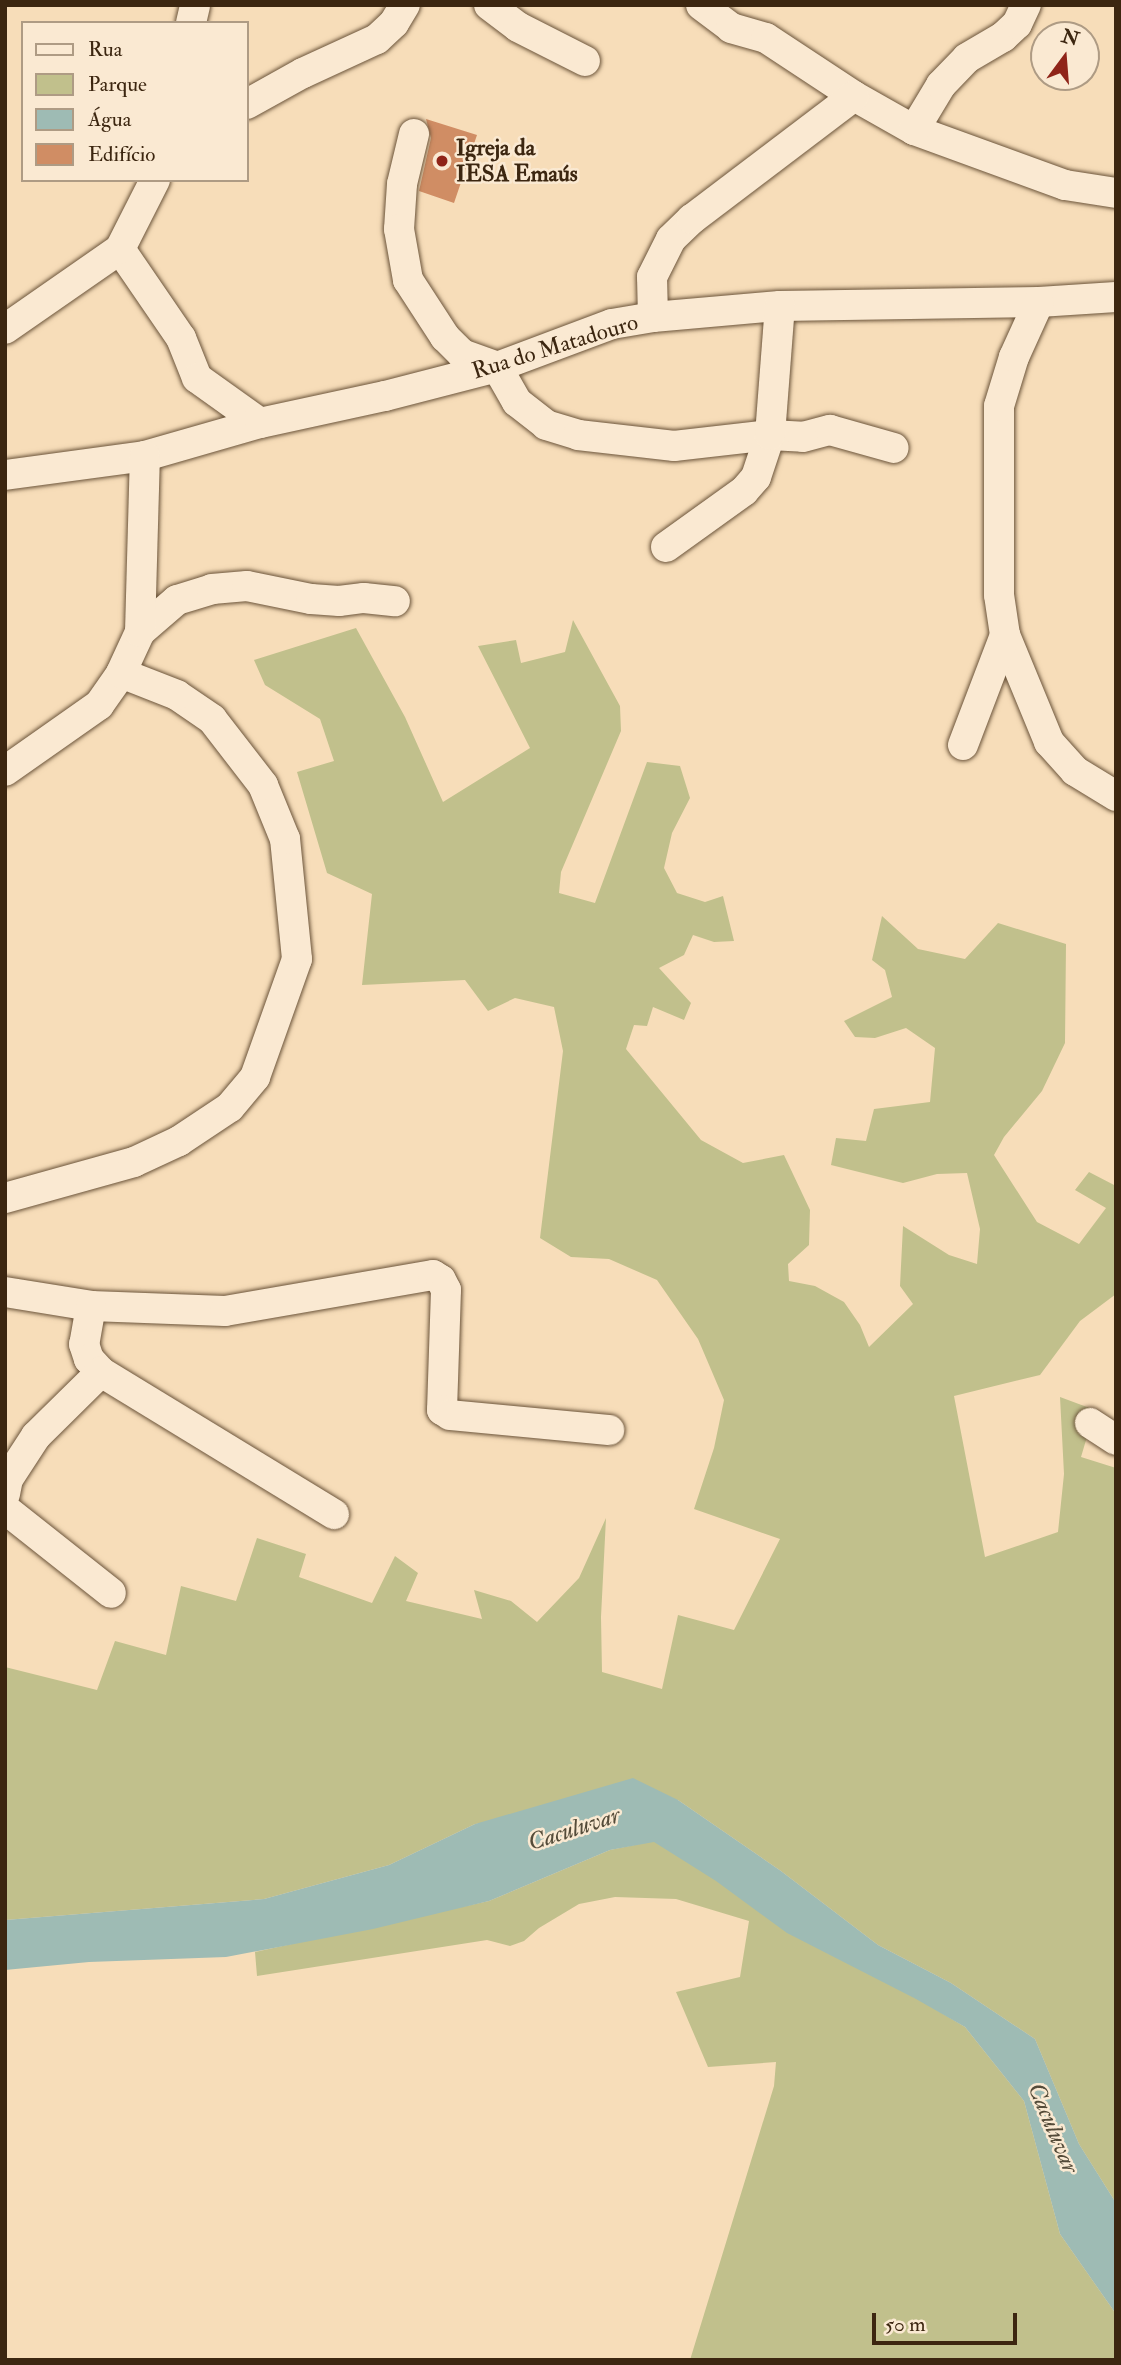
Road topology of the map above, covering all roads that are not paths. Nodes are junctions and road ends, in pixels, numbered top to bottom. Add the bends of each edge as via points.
1 (405, 5) edge
2 (489, 5) edge
3 (701, 5) edge
4 (1026, 5) edge
5 (585, 61) dead end
6 (854, 96) junction
7 (248, 103) edge
8 (914, 130) junction
9 (414, 134) dead end
10 (156, 183) edge
11 (1116, 193) edge
12 (120, 249) junction
13 (1116, 297) edge
14 (1040, 302) junction
15 (780, 306) junction
16 (653, 317) junction
17 (5, 329) edge
18 (497, 367) junction
19 (260, 423) junction
20 (770, 435) junction
21 (894, 448) dead end
22 (145, 456) junction
23 (5, 475) edge
24 (666, 547) dead end
25 (395, 601) dead end
26 (140, 632) junction
27 (1005, 635) junction
28 (121, 673) junction
29 (963, 745) dead end
30 (12, 766) edge
31 (5, 795) edge
32 (1116, 796) edge
33 (5, 1198) edge
34 (5, 1292) edge
35 (91, 1307) junction
36 (101, 1372) junction
37 (1090, 1423) dead end
38 (609, 1430) dead end
39 (1116, 1440) edge
40 (5, 1494) edge
41 (5, 1509) edge
42 (334, 1514) dead end
43 (111, 1593) dead end

1 - 7 street via 377,39
2 - 5 street via 518,27
3 - 6 street via 731,28 766,38
4 - 8 street via 1017,24 967,58 941,85
6 - 8 street
6 - 16 street via 671,239 652,277
8 - 11 street via 1065,185
9 - 18 street via 402,184 399,229 408,280 433,321 462,354
10 - 12 street
12 - 17 street
12 - 19 street via 181,338 197,378
13 - 14 street, Rua do Matadouro
14 - 15 street, Rua do Matadouro
14 - 27 street via 1014,357 999,406 999,595
15 - 16 street, Rua do Matadouro
15 - 20 street
16 - 18 street, Rua do Matadouro via 612,324
18 - 19 street, Rua do Matadouro
18 - 20 street via 525,411 546,425 579,435 674,446
19 - 22 street, Rua do Matadouro
20 - 21 street via 803,437 831,430
20 - 24 street via 751,484
22 - 23 street, Rua do Matadouro
22 - 26 street
25 - 26 street via 311,599 247,586 212,589 177,600
26 - 28 street
27 - 29 street
27 - 32 street via 1049,742 1074,771
28 - 30 street via 99,705
28 - 33 street via 177,695 212,719 263,785 285,839 297,959 255,1077 230,1107 179,1141 134,1162
30 - 31 street
34 - 35 street
35 - 36 street via 84,1345
35 - 38 street via 225,1311 433,1275 446,1290 442,1410 450,1415
36 - 40 street via 36,1436 8,1479
36 - 42 street
37 - 39 street
41 - 43 street

